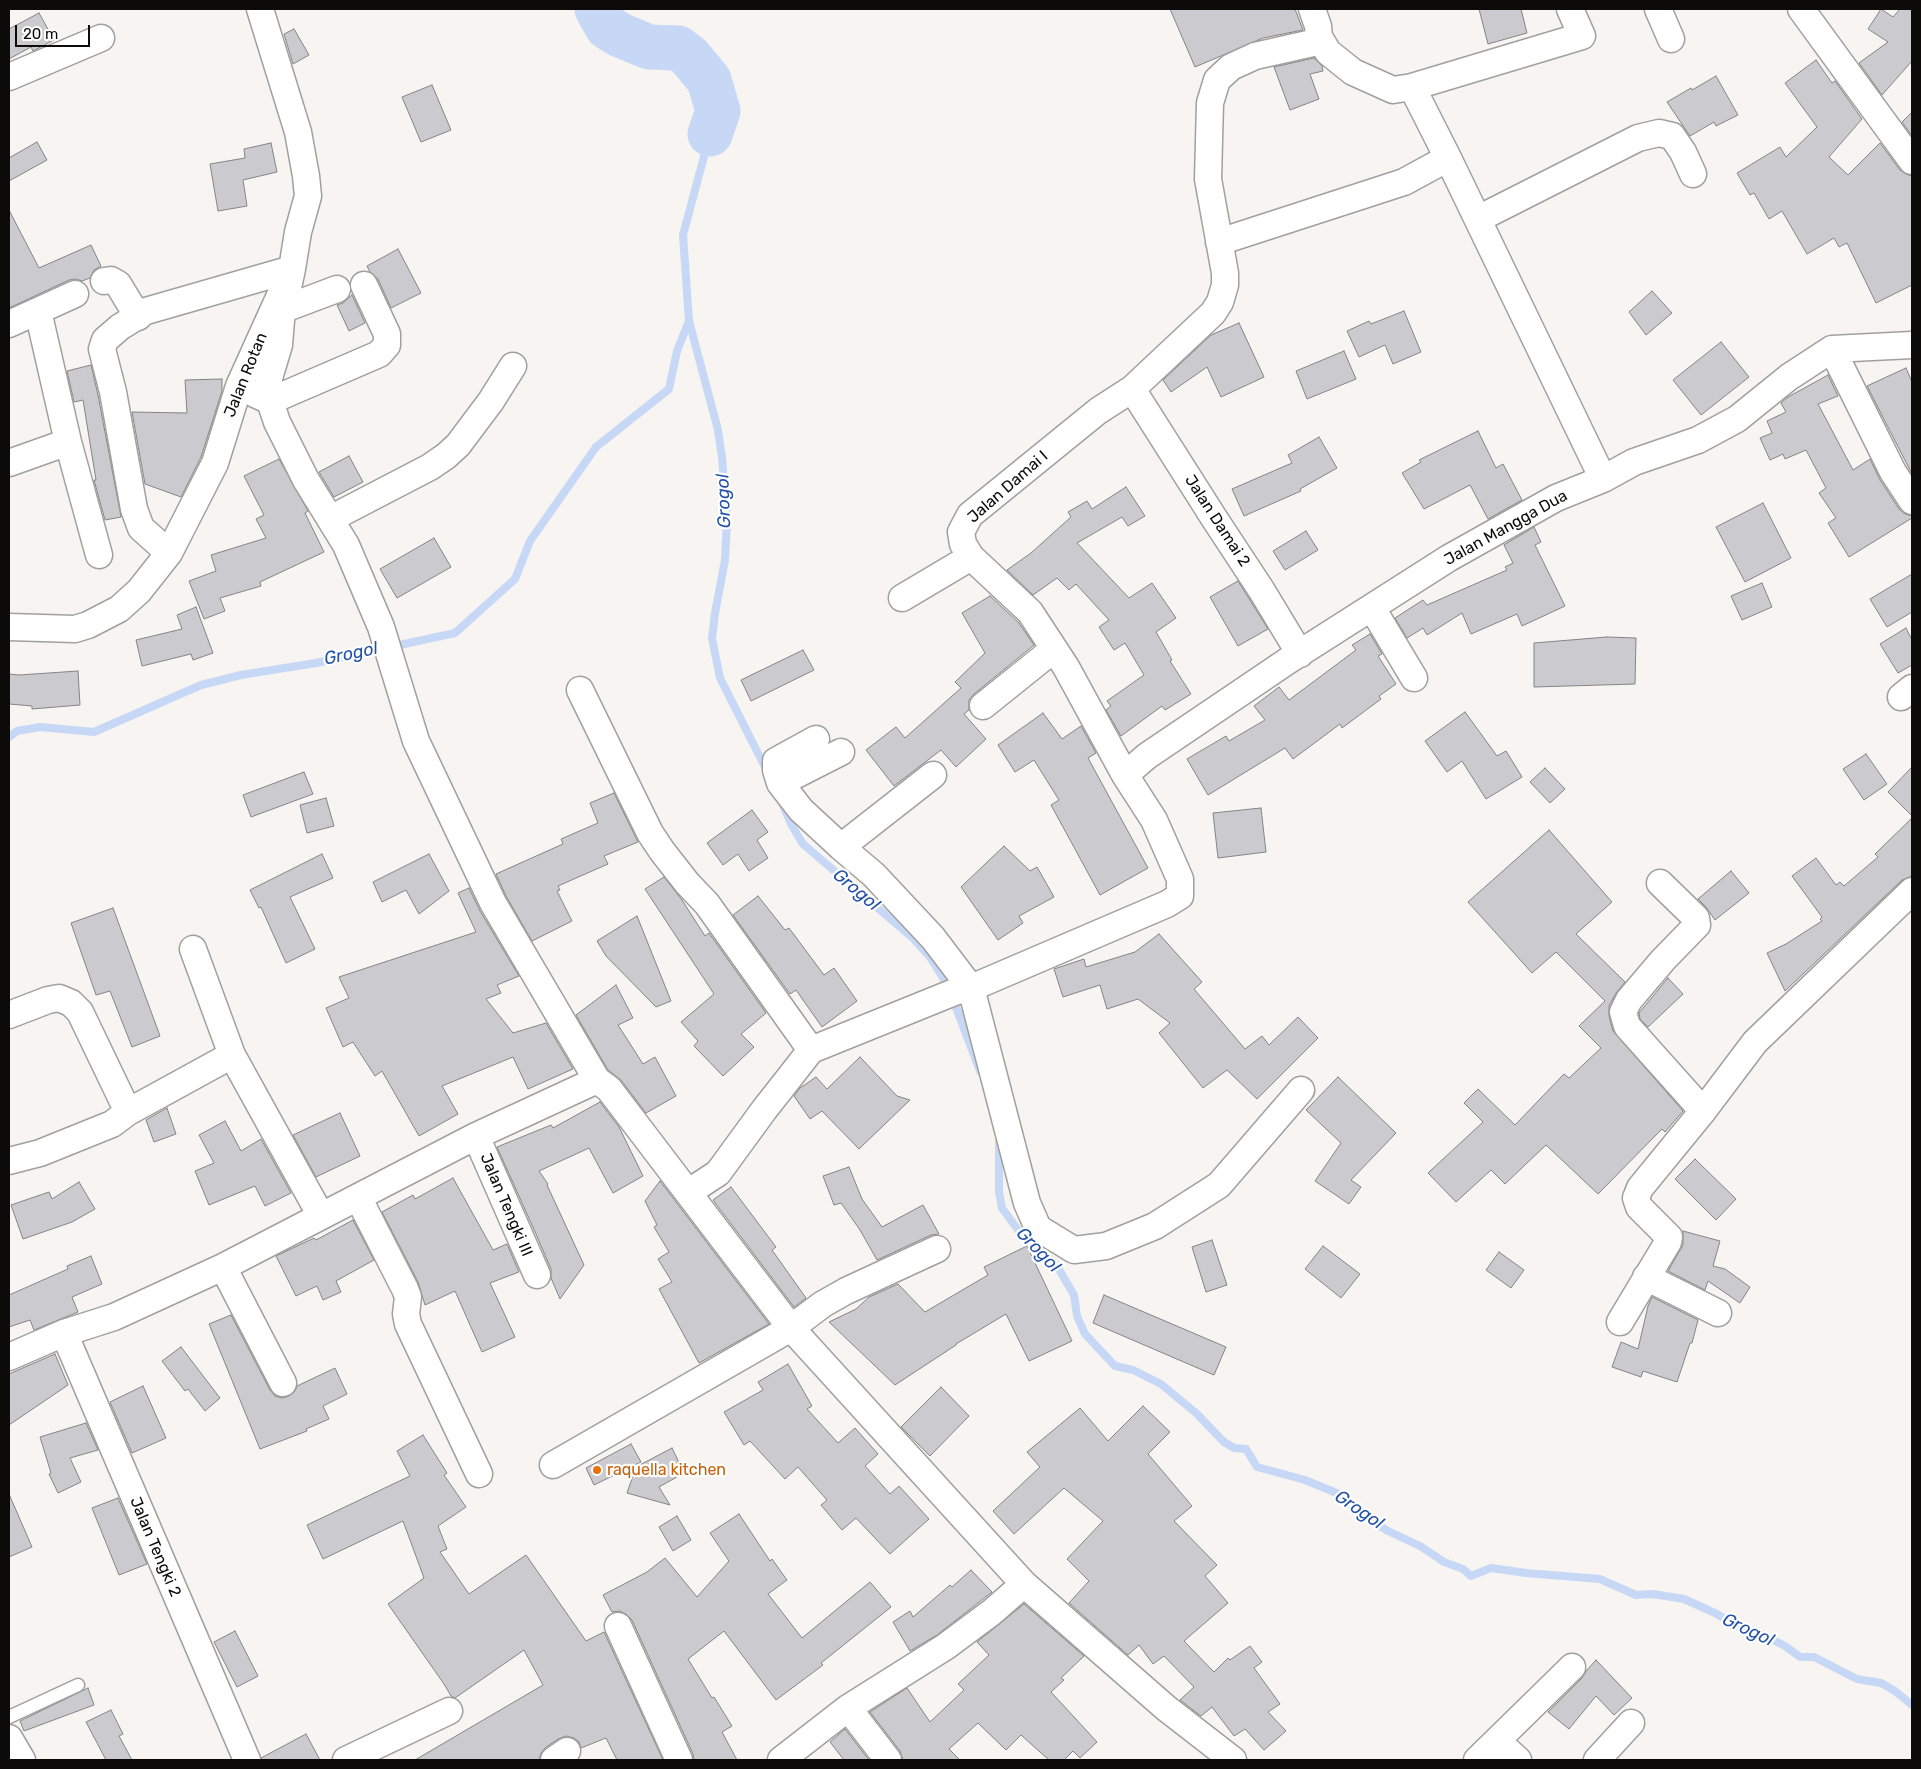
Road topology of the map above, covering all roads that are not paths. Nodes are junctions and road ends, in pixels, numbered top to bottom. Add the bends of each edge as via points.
1 (260, 9) edge
2 (1312, 9) edge
3 (1570, 9) edge
4 (1658, 9) edge
5 (1801, 9) edge
6 (1319, 37) junction
7 (102, 38) dead end
8 (1671, 40) dead end
9 (9, 77) edge
10 (1412, 87) junction
11 (1448, 158) junction
12 (1912, 162) edge
13 (1693, 174) dead end
14 (1478, 219) junction
15 (1219, 242) junction
16 (292, 270) junction
17 (104, 281) dead end
18 (364, 285) dead end
19 (337, 289) dead end
20 (74, 294) dead end
21 (284, 309) junction
22 (38, 311) junction
23 (138, 317) junction
24 (9, 324) edge
25 (1912, 345) edge
26 (1832, 349) junction
27 (513, 366) dead end
28 (239, 386) junction
29 (1132, 389) junction
30 (270, 401) junction
31 (68, 442) junction
32 (9, 463) edge
33 (1603, 479) junction
34 (1912, 501) edge
35 (330, 520) junction
36 (169, 553) junction
37 (99, 555) dead end
38 (971, 557) junction
39 (902, 598) dead end
40 (1372, 608) junction
41 (9, 627) edge
42 (1300, 654) junction
43 (1060, 658) junction
44 (1414, 678) dead end
45 (580, 690) dead end
46 (983, 706) dead end
47 (816, 738) dead end
48 (841, 752) dead end
49 (933, 775) dead end
50 (1125, 775) junction
51 (780, 783) junction
52 (841, 847) junction
53 (1660, 883) dead end
54 (1912, 891) edge
55 (193, 949) dead end
56 (954, 993) junction
57 (9, 1015) edge
58 (811, 1050) junction
59 (232, 1055) junction
60 (597, 1080) junction
61 (1300, 1090) dead end
62 (1703, 1111) junction
63 (128, 1112) junction
64 (476, 1136) junction
65 (9, 1161) edge
66 (689, 1192) junction
67 (358, 1197) junction
68 (321, 1216) junction
69 (937, 1249) dead end
70 (223, 1267) junction
71 (536, 1274) dead end
72 (1646, 1277) junction
73 (1718, 1313) dead end
74 (1620, 1322) dead end
75 (791, 1328) junction
76 (64, 1333) junction
77 (9, 1357) edge
78 (283, 1383) dead end
79 (553, 1465) dead end
80 (479, 1474) dead end
81 (1024, 1584) junction
82 (618, 1626) dead end
83 (1572, 1667) dead end
84 (78, 1685) dead end
85 (848, 1708) junction
86 (449, 1711) dead end
87 (9, 1717) edge
88 (1632, 1723) dead end
89 (9, 1738) edge
90 (1497, 1741) junction
91 (22, 1760) edge
92 (247, 1760) edge
93 (346, 1760) edge
94 (679, 1760) edge
95 (781, 1760) edge
96 (888, 1760) edge
97 (1233, 1760) edge
98 (1477, 1760) edge
99 (1518, 1760) edge
100 (1596, 1760) edge

1 - 16 street, Jalan Rotan via 298,132 306,176 308,196
2 - 6 street
3 - 10 street via 1582,36
4 - 8 street
5 - 12 street
6 - 10 street via 1328,52 1353,72 1393,90
6 - 15 street, Jalan Damai I via 1317,42 1254,56 1231,67 1217,80 1210,103 1208,179
7 - 9 street
10 - 11 street
11 - 14 street
11 - 15 street via 1404,182
13 - 14 street via 1672,136 1660,133 1638,138
14 - 33 street
15 - 29 street, Jalan Damai I via 1225,285 1214,313
16 - 21 street
16 - 23 street
16 - 28 street, Jalan Rotan
17 - 23 street via 118,284
18 - 30 street via 387,334 387,345 379,354
19 - 21 street
20 - 22 street
21 - 30 street via 279,345 269,378
22 - 24 street
22 - 31 street
23 - 36 street via 110,334 102,349 134,509 141,528
25 - 26 street
26 - 33 street, Jalan Mangga Dua via 1737,419 1698,440 1634,462
26 - 34 street via 1893,472
27 - 35 street via 491,401 446,456
28 - 30 street
28 - 36 street, Jalan Rotan via 215,463
29 - 38 street, Jalan Damai I via 1098,411 970,515 961,532 963,544
29 - 42 street, Jalan Damai 2
30 - 35 street via 291,451
31 - 32 street
31 - 37 street
33 - 40 street, Jalan Mangga Dua via 1556,498 1449,558
35 - 60 street via 346,545 381,627 416,741 493,903
36 - 41 street, Jalan Rotan via 139,591 119,608 88,625 75,629
38 - 39 street
38 - 43 street, Jalan Damai I via 1030,612
40 - 42 street, Jalan Mangga Dua
40 - 44 street
42 - 50 street, Jalan Mangga Dua via 1146,756
43 - 46 street
43 - 50 street, Jalan Damai I
45 - 58 street via 662,852 707,904
47 - 51 street via 776,761
48 - 51 street
49 - 52 street
50 - 56 street, Jalan Damai I via 1154,820 1180,879 1180,896
51 - 52 street via 801,810
52 - 56 street via 874,875 933,938
53 - 62 street via 1696,918 1697,925 1646,980 1622,1012 1627,1026
54 - 62 street via 1755,1042
55 - 59 street
56 - 58 street
56 - 61 street via 1038,1228 1074,1250 1106,1246 1155,1226 1219,1185
57 - 63 street via 48,1000 59,998 70,1003 80,1012
58 - 66 street via 718,1173
59 - 63 street
59 - 68 street
60 - 64 street
60 - 66 street via 609,1089
62 - 72 street via 1640,1188 1636,1198 1640,1207 1669,1237
63 - 65 street via 112,1124 77,1140
64 - 67 street
64 - 71 street, Jalan Tengki III
66 - 75 street
67 - 68 street
67 - 80 street via 405,1289 408,1324
68 - 70 street
69 - 75 street via 846,1291
70 - 76 street via 114,1317
70 - 78 street
72 - 73 street
72 - 74 street
75 - 79 street
75 - 81 street
76 - 77 street
76 - 92 street, Jalan Tengki 2
81 - 85 street via 945,1647
81 - 97 street via 1159,1702
82 - 94 street
83 - 90 street
84 - 87 lane
85 - 95 street
85 - 96 street
86 - 93 street
88 - 100 street
89 - 91 street
90 - 98 street
90 - 99 street

